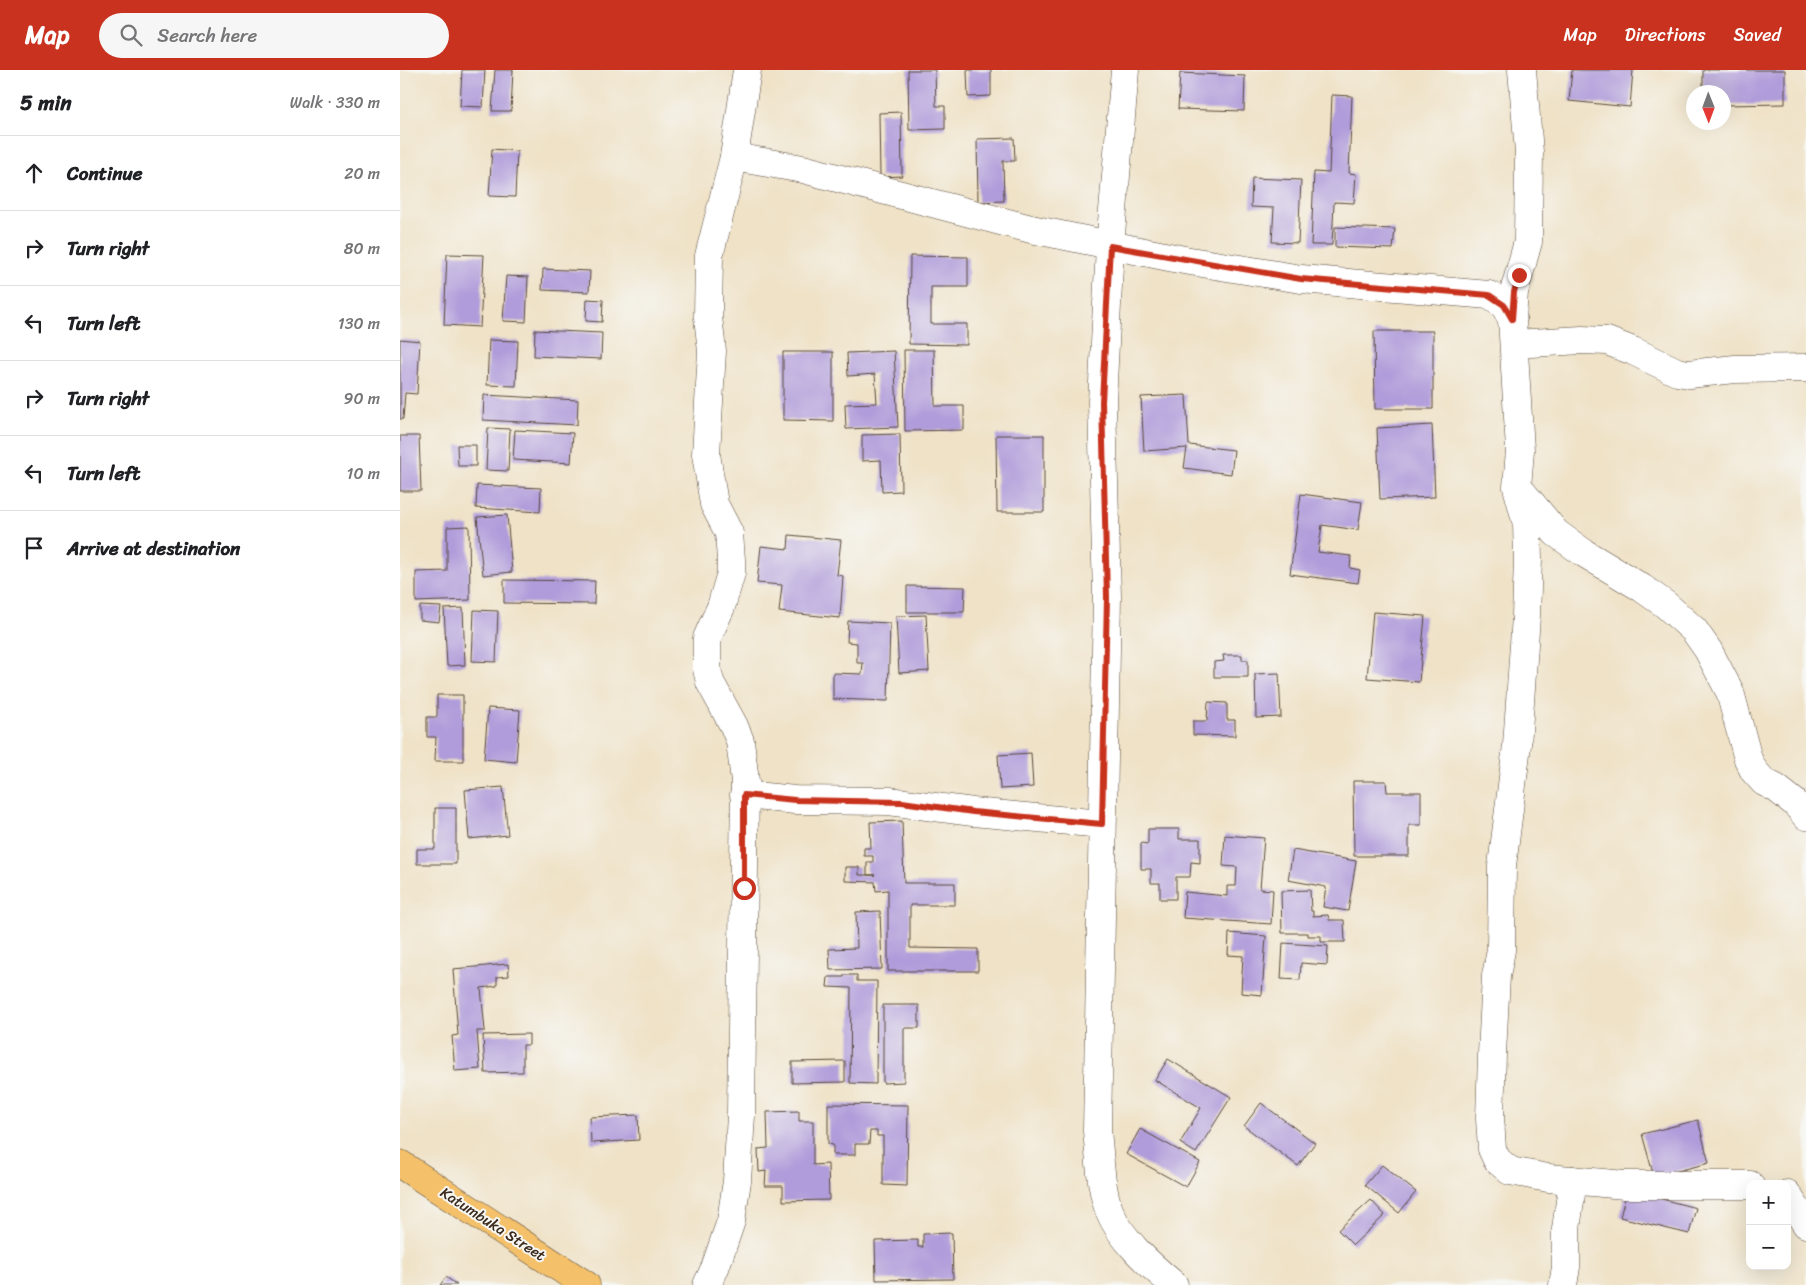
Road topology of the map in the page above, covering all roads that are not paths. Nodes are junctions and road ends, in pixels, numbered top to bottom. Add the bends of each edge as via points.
1 (747, 70) edge
2 (1125, 70) edge
3 (1522, 70) edge
4 (734, 157) junction
5 (1110, 246) junction
6 (1513, 332) junction
7 (1806, 368) edge
8 (1517, 487) junction
9 (744, 795) junction
10 (1806, 816) edge
11 (1102, 824) junction
12 (400, 1164) edge
13 (1573, 1180) junction
14 (1746, 1186) edge
15 (1791, 1200) edge
16 (1806, 1224) edge
17 (586, 1285) edge
18 (707, 1285) edge
19 (1174, 1285) edge
20 (1563, 1285) edge

1 - 4 street
2 - 5 street
3 - 6 street via 1529,152 1528,242 1514,292
4 - 5 street via 803,169 1031,229
4 - 9 street via 709,256 708,317 712,351 706,454 714,504 728,533 731,573 707,638 706,660 710,682 740,741
5 - 6 street via 1301,279 1489,295 1504,305
5 - 11 street via 1102,402 1107,597
6 - 7 street via 1607,341 1677,372 1689,374 1735,369
6 - 8 street via 1520,450
8 - 10 street via 1556,532 1642,588 1694,630 1730,692 1754,771
8 - 13 street via 1526,524 1526,616 1517,744 1502,866 1492,1054 1491,1143 1497,1160 1510,1171
9 - 11 street via 795,800 889,801
9 - 18 street via 741,1116 737,1181 731,1221
11 - 19 street via 1097,1131 1106,1195 1116,1224 1128,1240
12 - 17 main road, Katumbuka Street
13 - 14 street via 1625,1185
13 - 20 street
15 - 16 street

